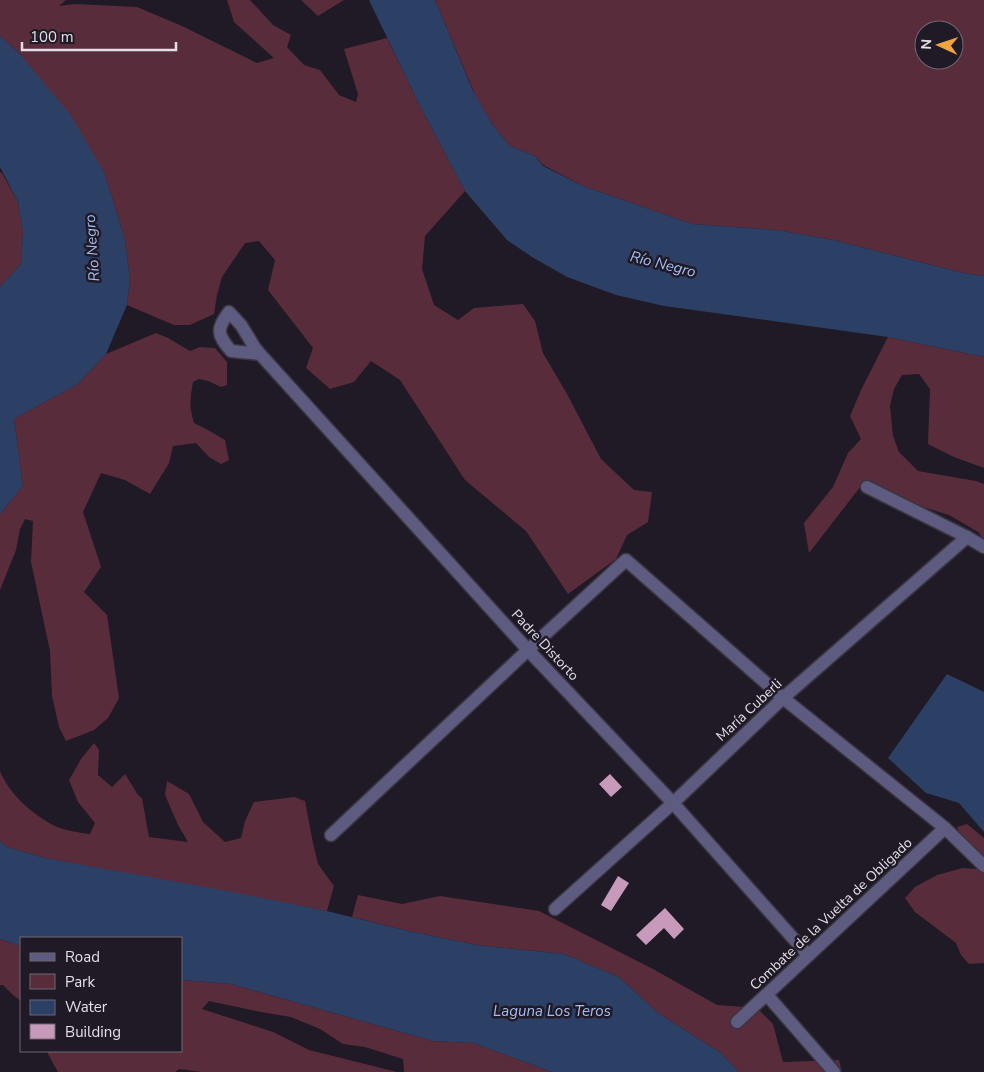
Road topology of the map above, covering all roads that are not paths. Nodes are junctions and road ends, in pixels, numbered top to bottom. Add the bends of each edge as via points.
1 (260, 354) dead end
2 (867, 487) dead end
3 (967, 537) junction
4 (984, 547) edge
5 (528, 650) junction
6 (783, 698) junction
7 (673, 803) junction
8 (945, 828) junction
9 (331, 835) dead end
10 (984, 866) edge
11 (555, 910) dead end
12 (808, 955) junction
13 (766, 996) junction
14 (737, 1022) dead end
15 (834, 1072) edge

1 - 5 street, Padre Distorto
2 - 3 street
3 - 4 street
3 - 6 street, María Cuberli
5 - 6 street via 626,560
5 - 7 street, Padre Distorto
5 - 9 street
6 - 7 street, María Cuberli
6 - 8 street
7 - 11 street, María Cuberli
7 - 12 street, Padre Distorto
8 - 10 street
8 - 12 street, Combate de la Vuelta de Obligado
12 - 13 street, Combate de la Vuelta de Obligado
13 - 14 street, Combate de la Vuelta de Obligado
13 - 15 street

